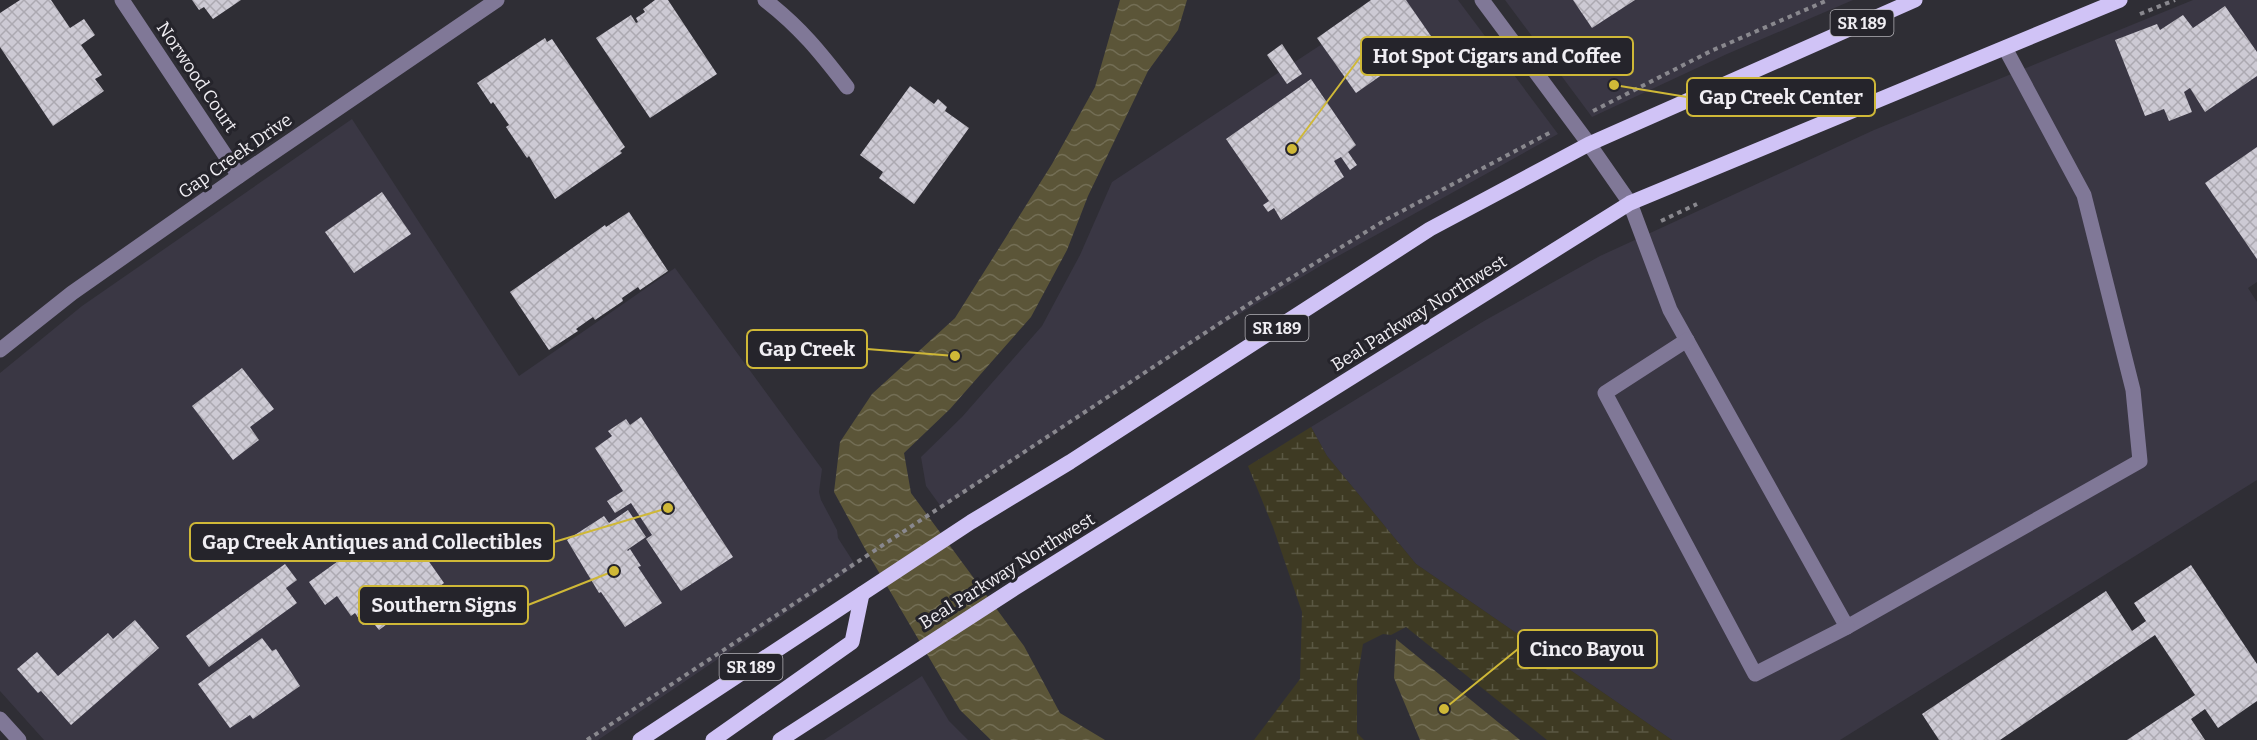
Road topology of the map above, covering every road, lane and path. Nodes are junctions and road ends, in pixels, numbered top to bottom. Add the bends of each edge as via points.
1 (122, 0) edge
2 (496, 0) edge
3 (765, 0) edge
4 (1482, 0) edge
5 (1914, 0) edge
6 (2120, 0) edge
7 (2175, 0) edge
8 (2133, 17) dead end
9 (2005, 48) junction
10 (847, 87) dead end
11 (1589, 144) junction
12 (239, 176) junction
13 (1701, 203) dead end
14 (1630, 204) junction
15 (1640, 231) junction
16 (1687, 340) junction
17 (0, 350) edge
18 (955, 499) dead end
19 (862, 594) junction
20 (1847, 627) junction
21 (0, 719) edge
22 (19, 740) edge
23 (587, 740) edge
24 (640, 740) edge
25 (713, 740) edge
26 (780, 740) edge

1 - 12 street, Norwood Court
2 - 12 street, Gap Creek Drive
3 - 10 street via 792,21
4 - 11 street
5 - 11 main road, SR 189
6 - 9 main road, Beal Parkway Northwest
7 - 8 path
9 - 14 main road, Beal Parkway Northwest
9 - 20 street via 2084,195 2133,390 2140,461
11 - 14 street
11 - 19 main road, SR 189 via 1430,229
12 - 17 street, Gap Creek Drive via 72,293
13 - 15 path
14 - 15 street
14 - 26 main road, Beal Parkway Northwest via 1015,588
15 - 16 street via 1670,310
16 - 20 street
16 - 20 street via 1605,393 1755,674
18 - 23 path
19 - 24 main road, SR 189
19 - 25 main road via 852,642
21 - 22 street

